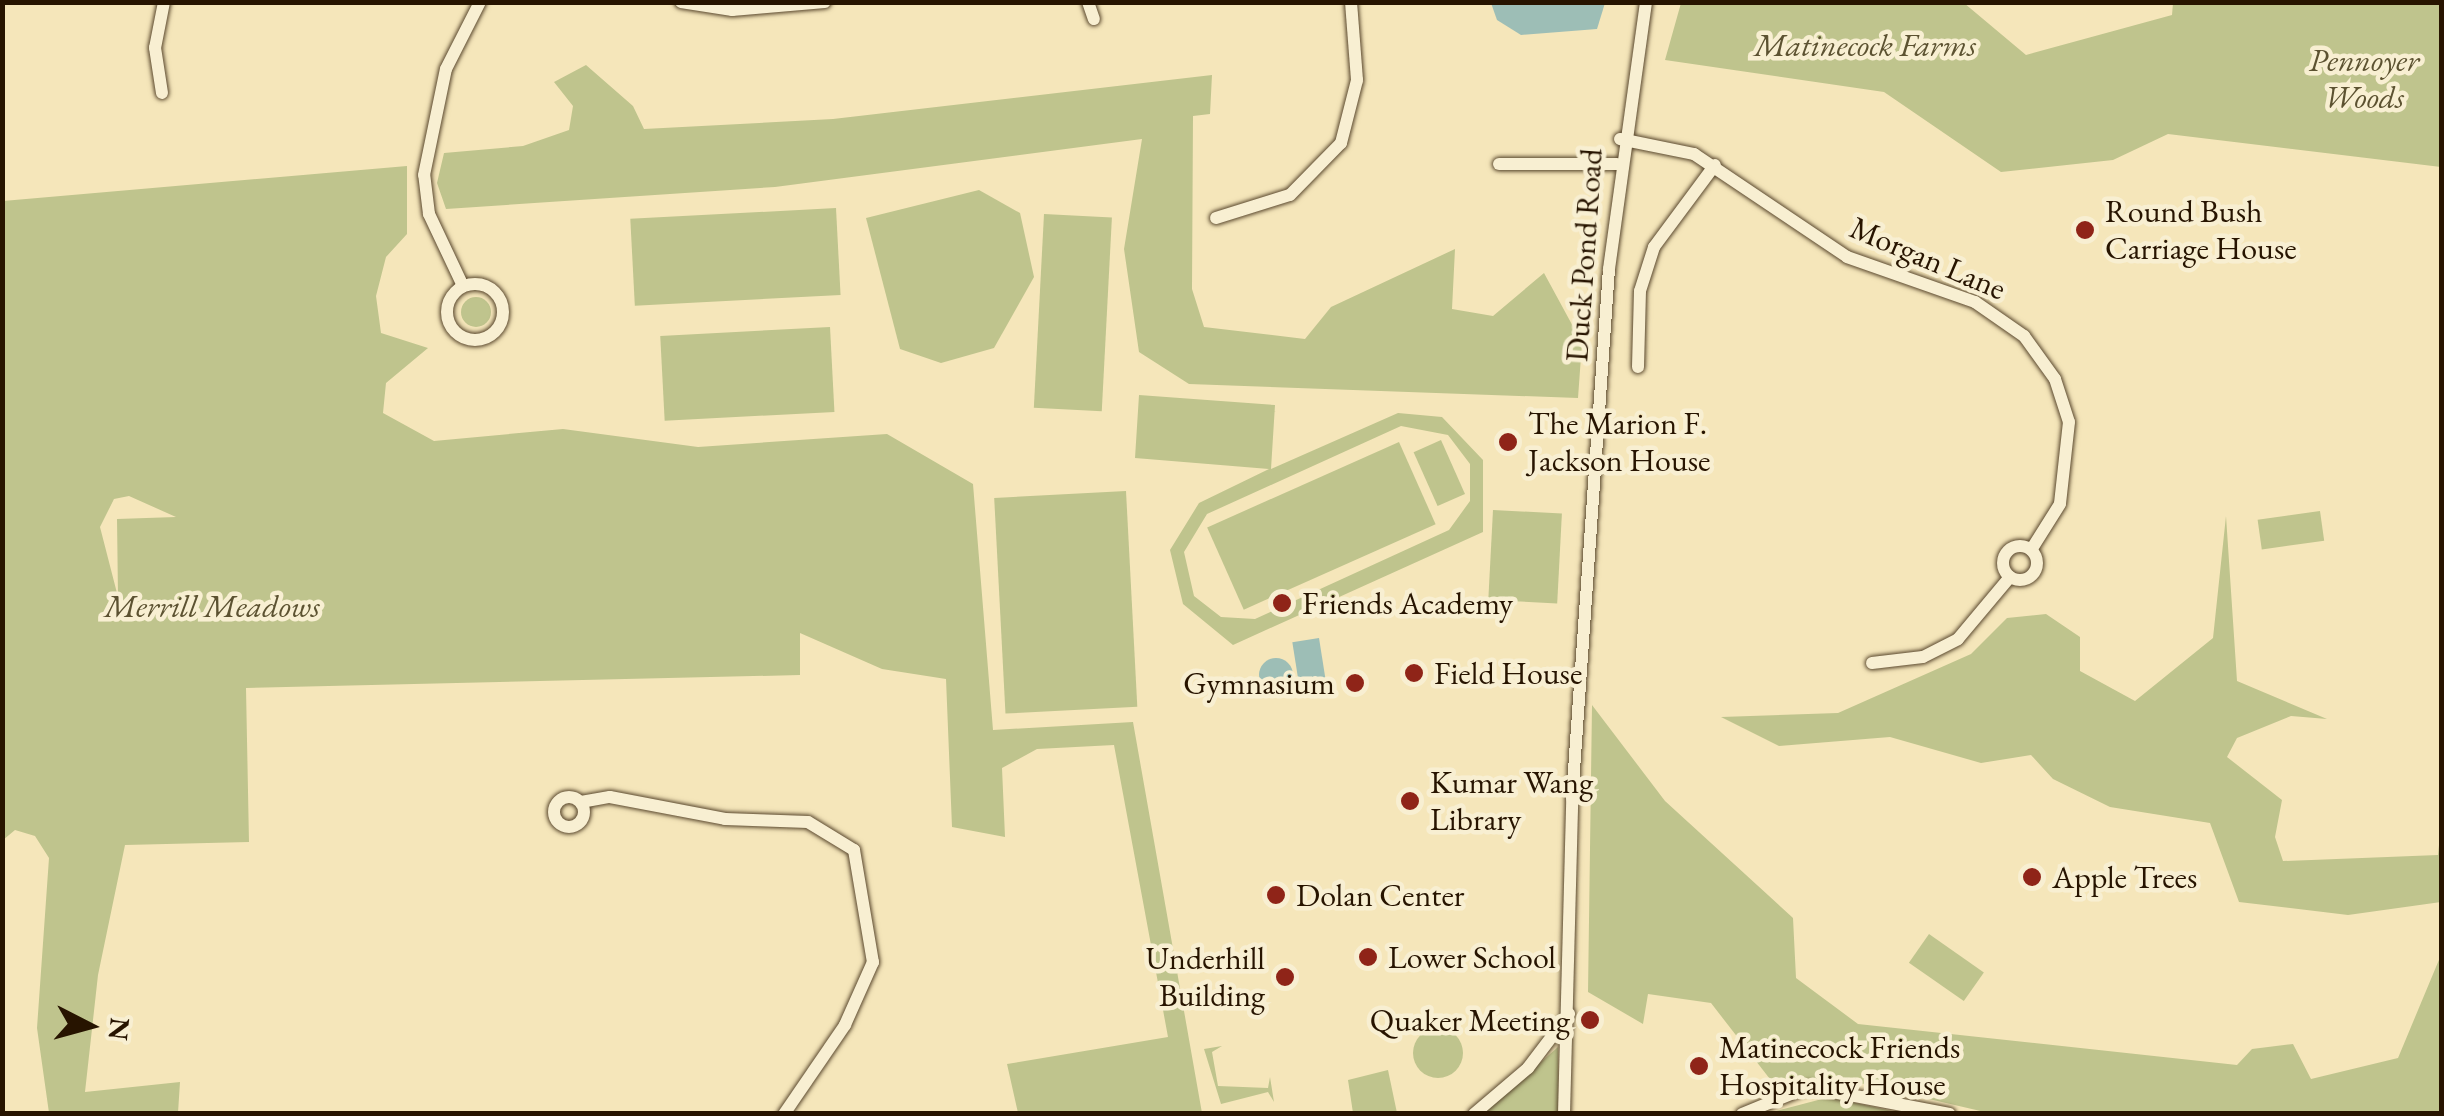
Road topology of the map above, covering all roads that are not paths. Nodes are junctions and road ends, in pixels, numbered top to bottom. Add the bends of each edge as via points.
1 (164, 2) edge
2 (480, 2) edge
3 (682, 2) edge
4 (825, 2) edge
5 (1088, 2) edge
6 (1351, 2) edge
7 (1646, 2) edge
8 (1094, 19) dead end
9 (162, 93) dead end
10 (1620, 139) junction
11 (1499, 164) dead end
12 (1617, 164) junction
13 (1715, 165) junction
14 (1216, 218) dead end
15 (463, 286) junction
16 (1638, 367) dead end
17 (2031, 550) junction
18 (2010, 577) junction
19 (1872, 663) dead end
20 (581, 802) dead end
21 (1572, 1007) junction
22 (784, 1114) edge
23 (1474, 1114) edge
24 (1564, 1114) edge
25 (1742, 1114) edge
26 (1949, 1114) edge

1 - 9 street via 155,48
2 - 15 street via 446,69 424,175 429,214
3 - 4 street via 732,10
5 - 8 street
6 - 14 street via 1357,80 1341,143 1290,195
7 - 10 street, Duck Pond Road
10 - 12 street, Duck Pond Road
10 - 13 street, Morgan Lane via 1668,144
11 - 12 street
12 - 21 street, Duck Pond Road via 1572,800
13 - 16 street via 1654,247 1640,291
13 - 17 street, Morgan Lane via 1847,256 2003,317 2042,357 2069,422 2068,479
15 - 15 street via 449,321 460,335 487,337 500,325 500,298 486,286
17 - 18 street, Morgan Lane via 2031,576
17 - 18 street, Morgan Lane via 2007,551
18 - 19 street, Morgan Lane via 1958,639 1922,657
20 - 22 street via 610,797 725,819 808,822 854,850 873,962 845,1025
21 - 23 street via 1528,1068
21 - 24 street, Duck Pond Road
25 - 26 street via 1808,1088

